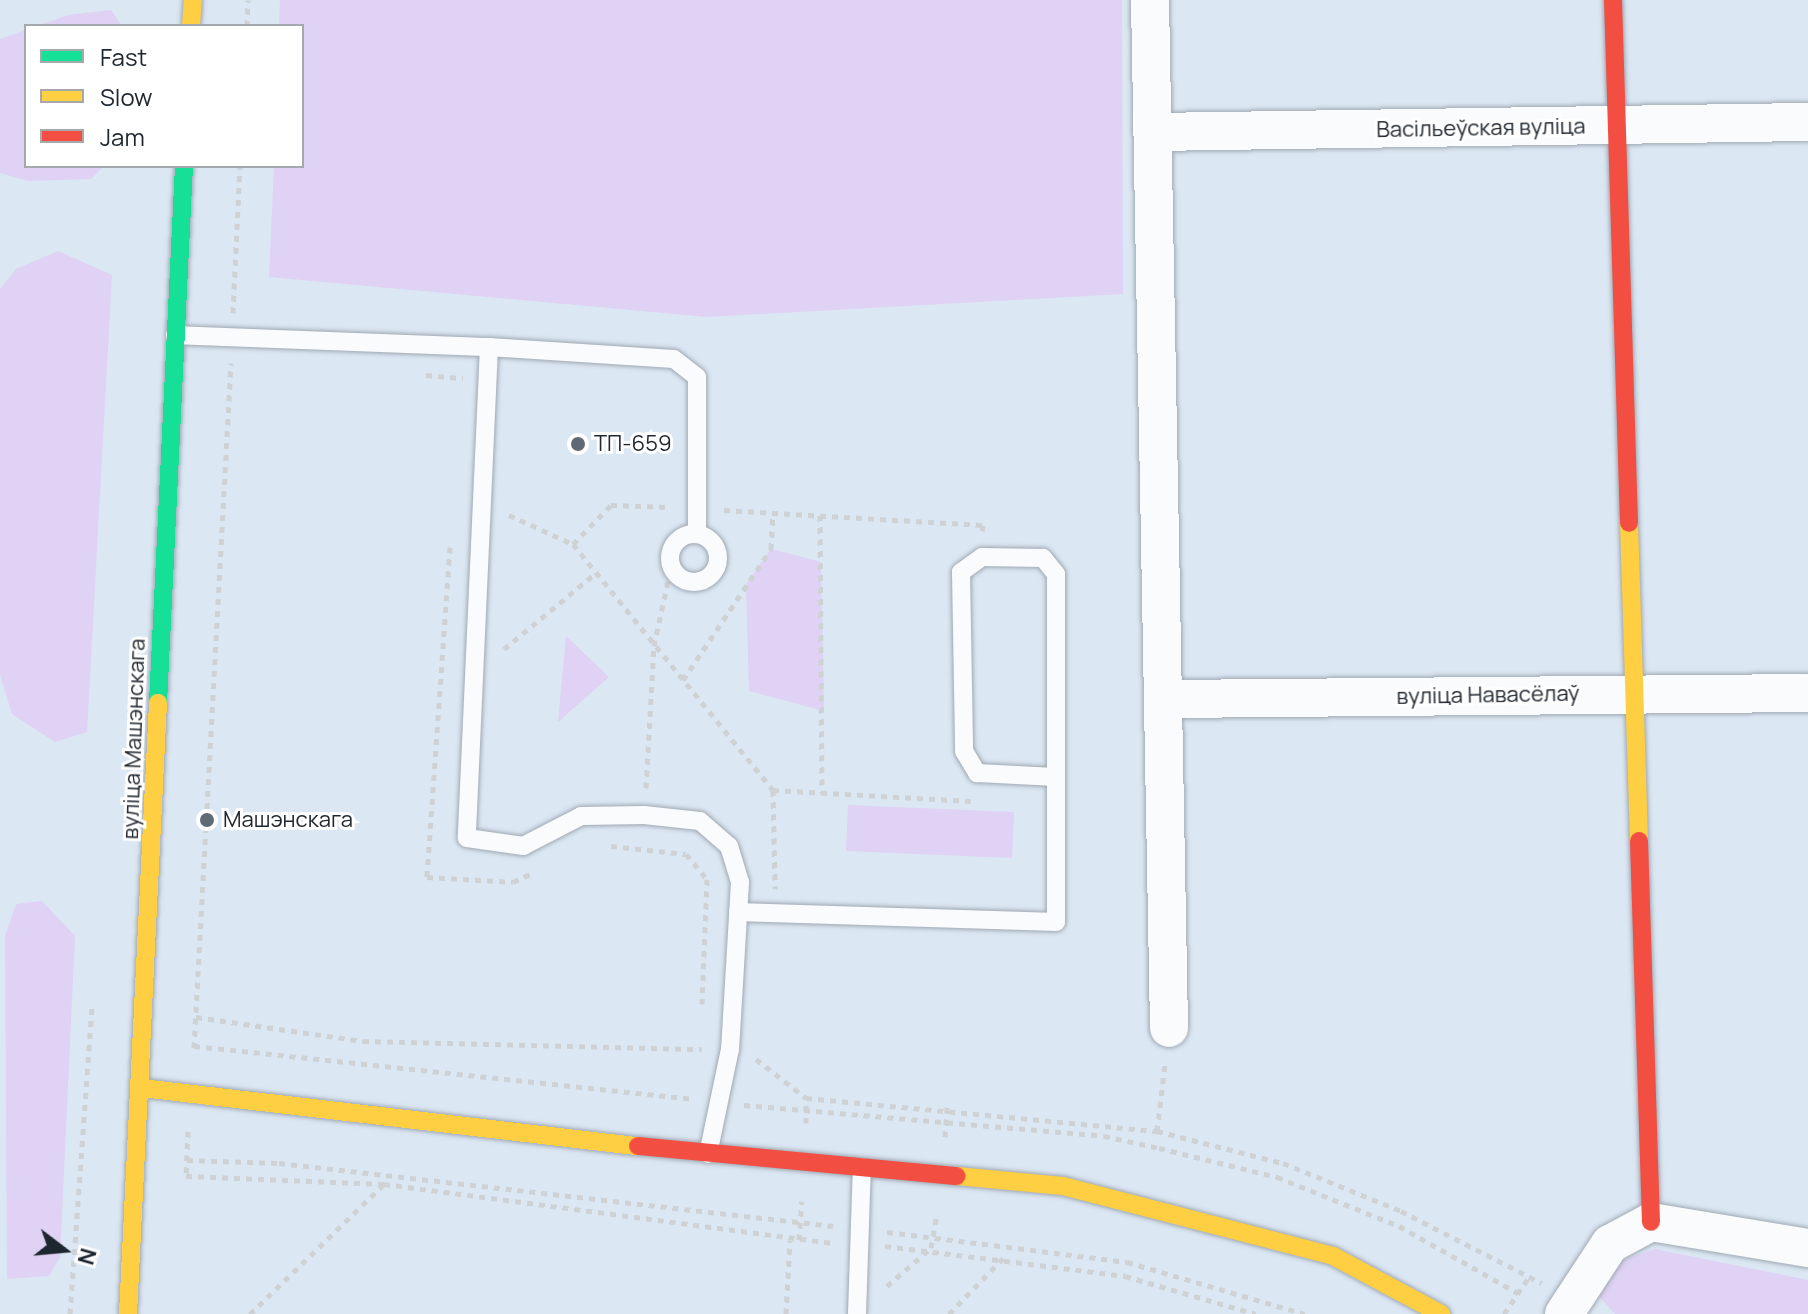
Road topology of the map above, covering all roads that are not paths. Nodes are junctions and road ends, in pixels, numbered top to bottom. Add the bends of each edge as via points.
1 (193, 0) edge
2 (1150, 0) edge
3 (1613, 0) edge
4 (191, 24) edge
5 (1808, 122) edge
6 (1620, 126) junction
7 (1154, 132) junction
8 (184, 168) edge
9 (175, 335) junction
10 (489, 347) junction
11 (697, 533) junction
12 (1634, 693) junction
13 (1808, 693) edge
14 (1169, 699) junction
15 (1056, 777) junction
16 (738, 912) junction
17 (1169, 1028) road end
18 (142, 1088) junction
19 (708, 1154) junction
20 (862, 1164) junction
21 (1651, 1222) junction
22 (1808, 1248) edge
23 (1568, 1307) edge
24 (128, 1314) edge
25 (857, 1314) edge
26 (1441, 1314) edge

1 - 4 street
2 - 7 street
3 - 6 street
5 - 6 street, Васільеўская вуліца
6 - 7 street, Васільеўская вуліца
6 - 12 street
7 - 14 street
8 - 9 street, вуліца Машэнскага
9 - 10 lane
9 - 18 street, вуліца Машэнскага
10 - 11 lane via 674,359 697,377
10 - 16 lane via 467,838 523,846 581,816 700,821 729,846 740,882
11 - 11 lane via 674,545 671,567 697,583 716,571 718,549
12 - 13 street, вуліца Навасёлаў
12 - 14 street, вуліца Навасёлаў
12 - 21 street
14 - 17 street
15 - 15 lane via 977,773 964,751 961,572 982,557 1043,558 1056,574
15 - 16 lane via 1056,922
16 - 19 lane via 730,1049
18 - 19 street
18 - 24 street, вуліца Машэнскага
19 - 20 street
20 - 25 lane
20 - 26 street via 1078,1190 1333,1256
21 - 22 street
21 - 23 street via 1610,1244

